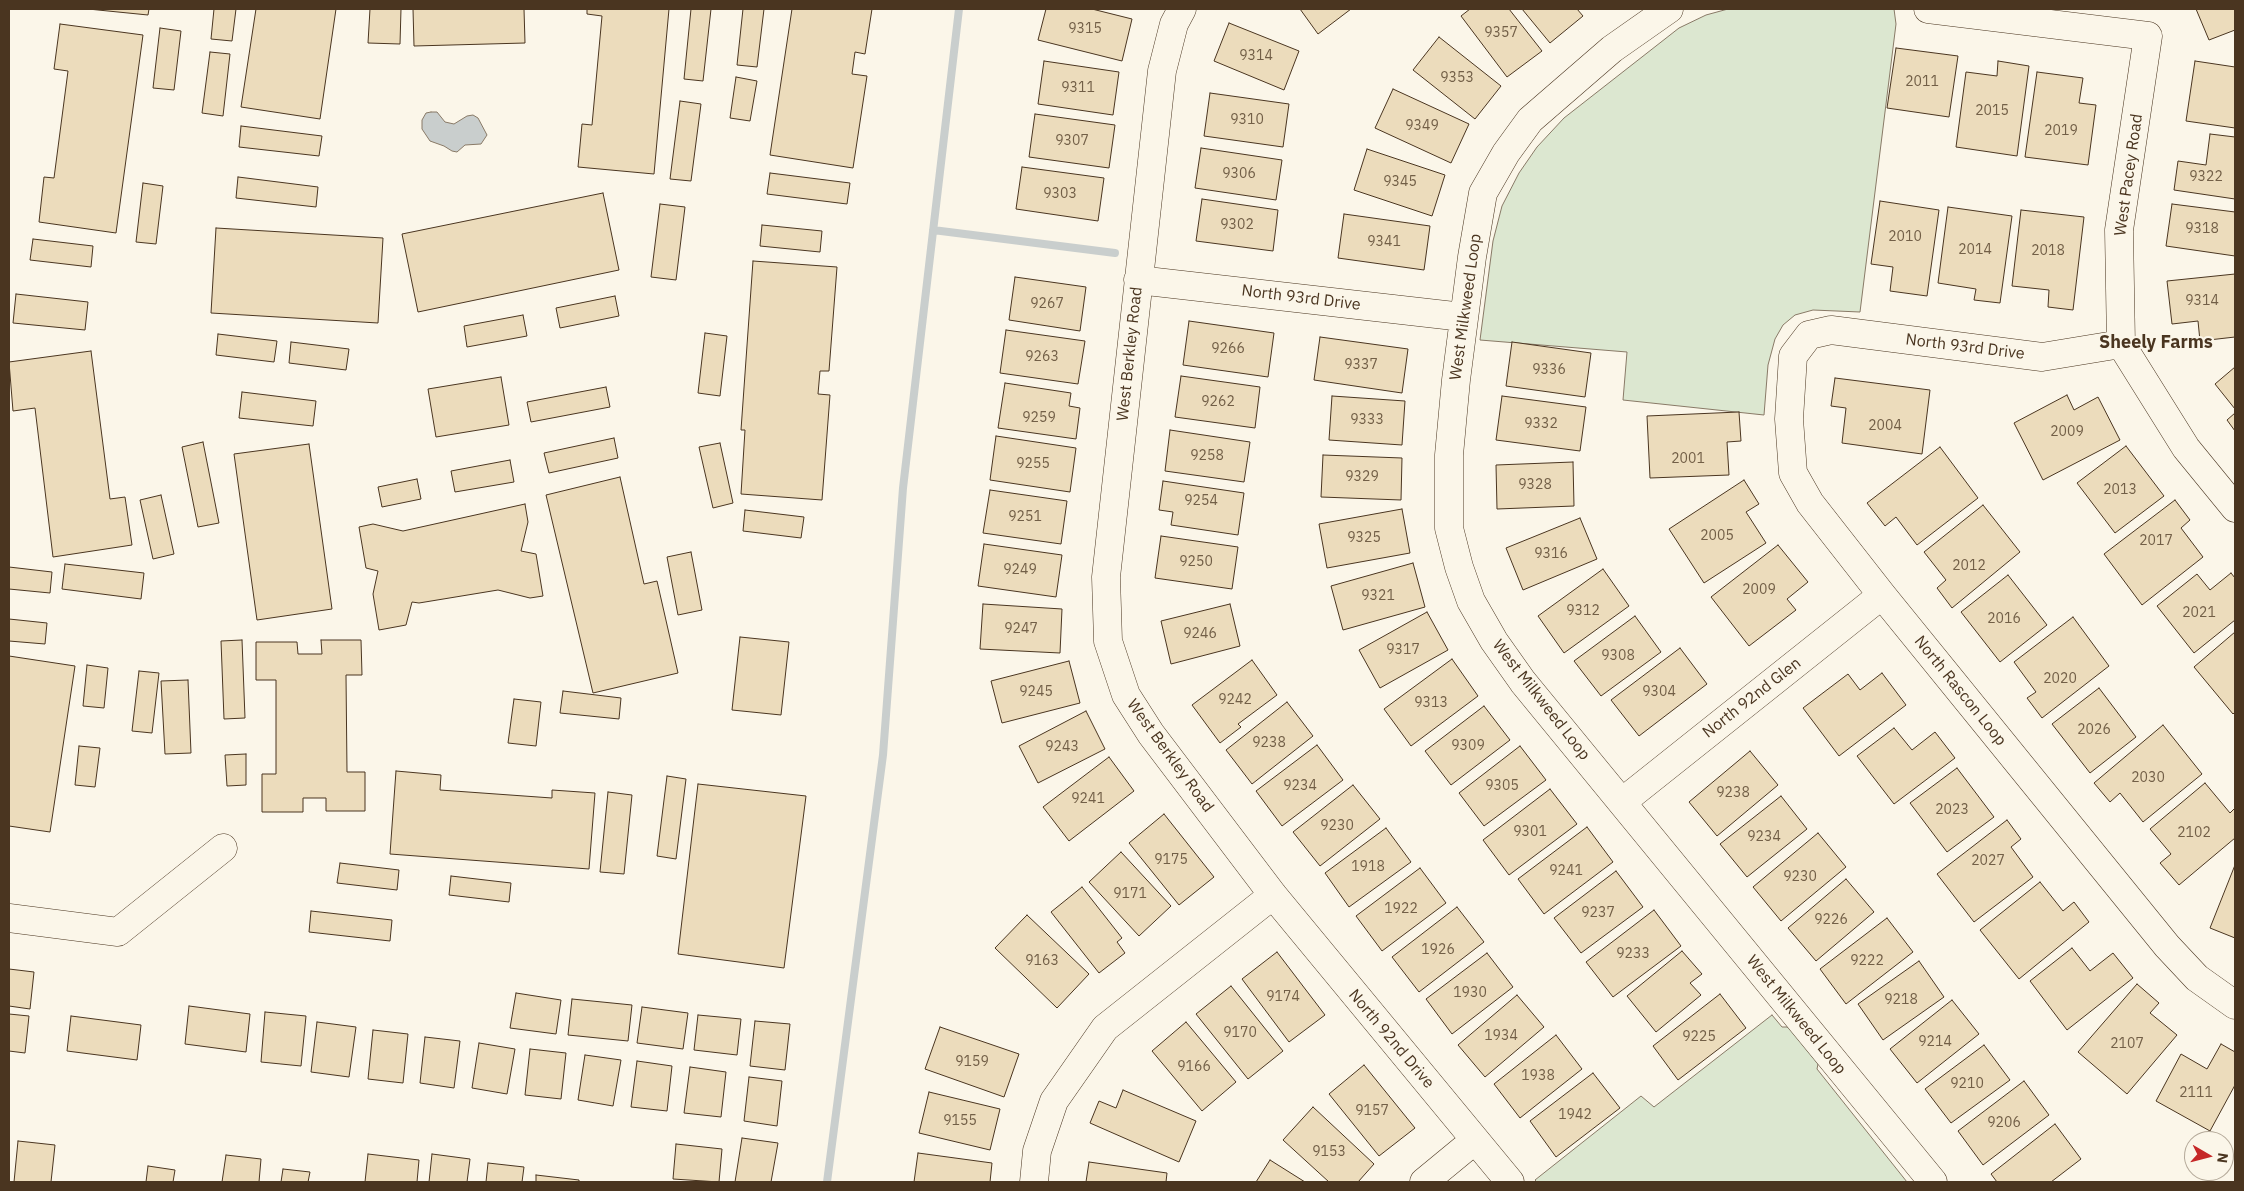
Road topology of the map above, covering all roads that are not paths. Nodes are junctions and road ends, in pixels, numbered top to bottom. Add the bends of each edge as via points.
1 (1182, 9) edge
2 (1669, 9) edge
3 (1928, 9) edge
4 (1138, 280) junction
5 (1463, 317) junction
6 (1809, 335) joint
7 (2121, 344) junction
8 (2235, 508) edge
9 (1882, 595) junction
10 (1622, 802) junction
11 (223, 848) dead end
12 (1273, 895) junction
13 (9, 918) edge
14 (2235, 1005) edge
15 (1475, 1140) junction
16 (1034, 1182) edge
17 (1424, 1182) edge
18 (1510, 1182) edge
19 (1933, 1182) edge

1 - 4 street, West Berkley Road via 1174,24 1162,71
2 - 5 street, West Milkweed Loop via 1612,49 1530,120 1506,153 1483,193
3 - 7 street, West Pacey Road via 2148,36 2119,230
4 - 5 street, North 93rd Drive
4 - 12 street, West Berkley Road via 1106,577 1108,641 1126,695
5 - 10 street, West Milkweed Loop via 1449,455 1449,528 1459,567 1471,601 1494,641 1542,708
6 - 7 street, North 93rd Drive via 1831,330 2042,357
6 - 9 street, North Rascon Loop via 1793,356 1789,419 1793,473 1810,503
7 - 8 street via 2186,448
9 - 10 street, North 92nd Glen
9 - 14 street, North Rascon Loop via 2167,946 2197,978
10 - 19 street, West Milkweed Loop
11 - 13 street via 118,932
12 - 15 street, North 92nd Drive
12 - 16 street via 1105,1028 1054,1101 1037,1151
15 - 17 street
15 - 18 street, North 92nd Drive

